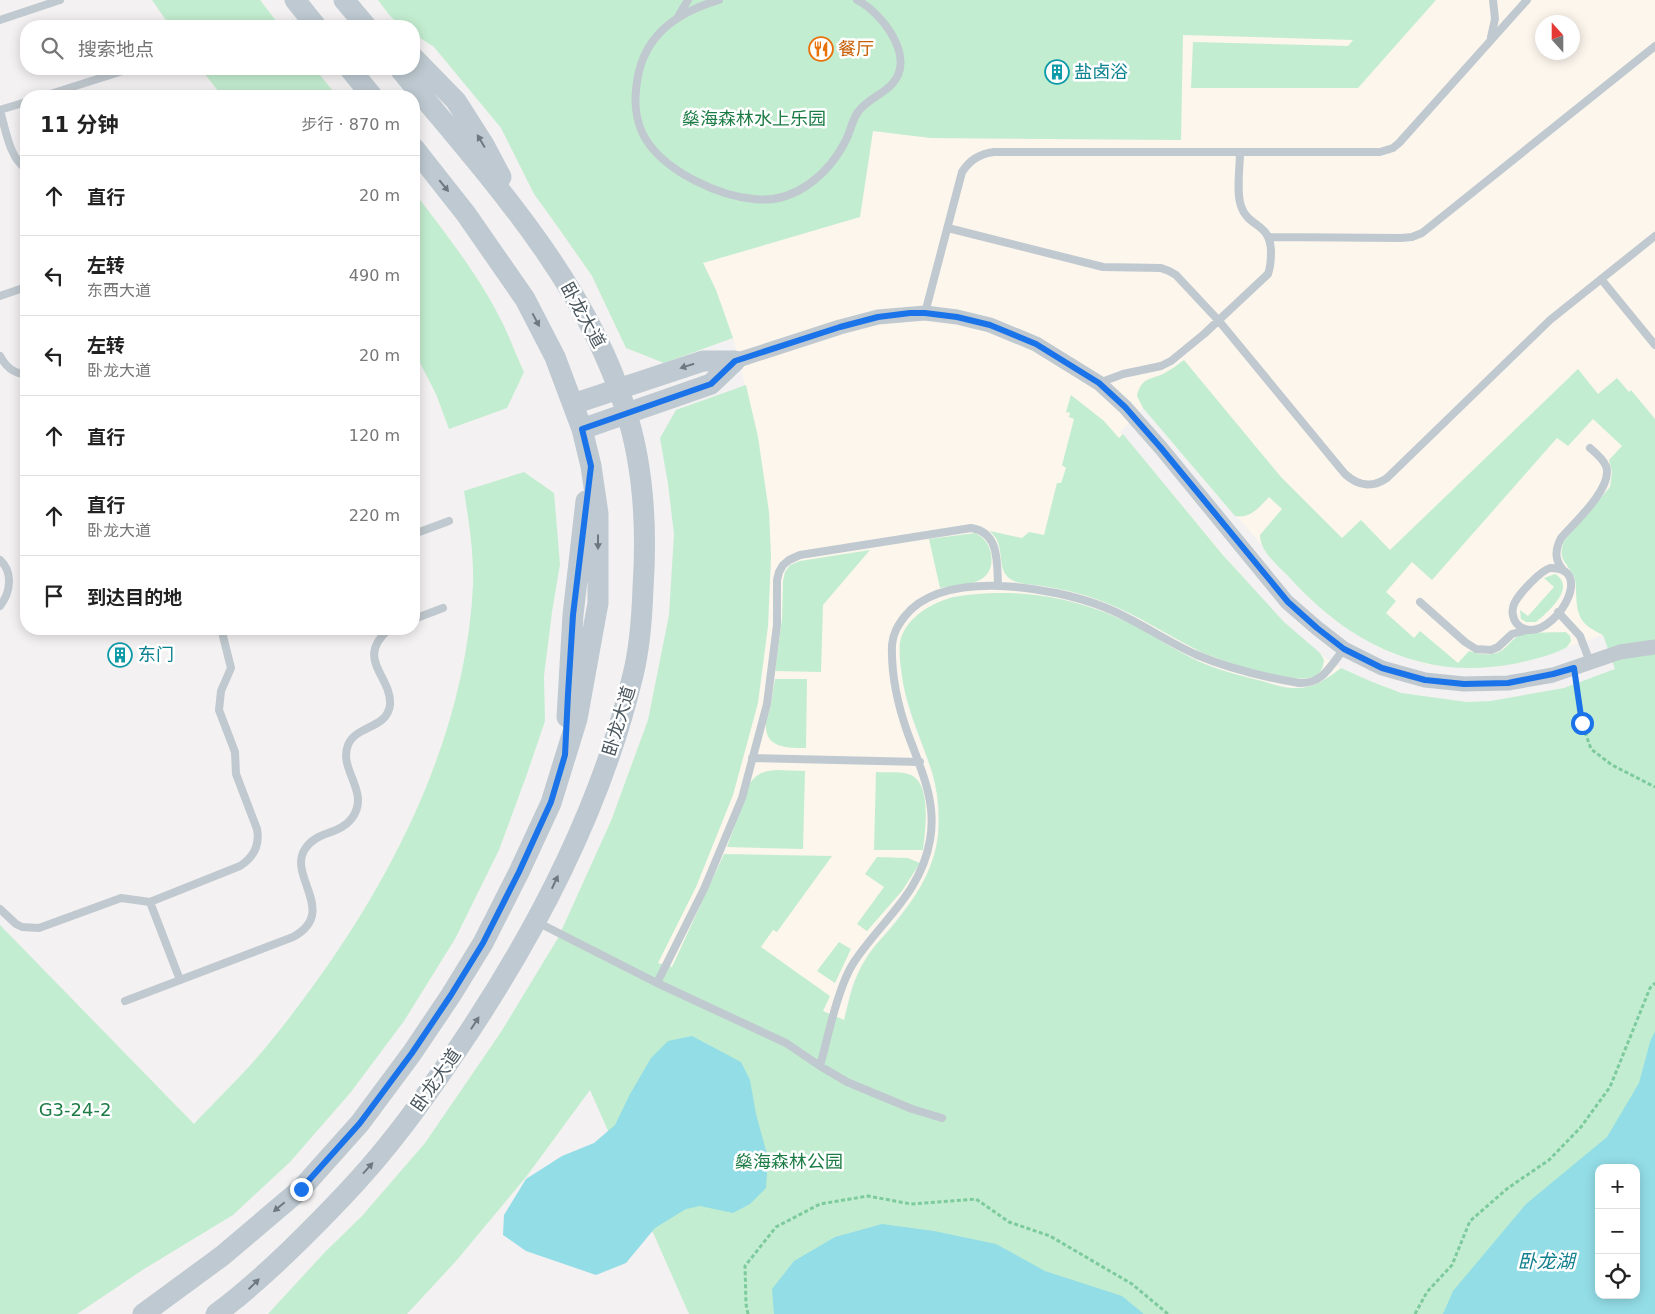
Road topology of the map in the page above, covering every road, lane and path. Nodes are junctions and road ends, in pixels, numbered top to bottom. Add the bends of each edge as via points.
1 (60, 0) edge
2 (295, 0) edge
3 (344, 0) edge
4 (688, 0) edge
5 (719, 0) edge
6 (857, 0) edge
7 (1493, 0) edge
8 (1527, 0) edge
9 (676, 19) junction
10 (0, 20) edge
11 (311, 20) edge
12 (362, 20) edge
13 (1489, 43) junction
14 (1655, 46) edge
15 (420, 64) edge
16 (110, 75) edge
17 (355, 75) edge
18 (405, 75) edge
19 (63, 90) edge
20 (367, 90) edge
21 (417, 90) edge
22 (420, 94) edge
23 (20, 104) edge
24 (0, 111) edge
25 (1240, 152) junction
26 (420, 156) edge
27 (20, 164) edge
28 (948, 228) junction
29 (530, 230) junction
30 (1269, 237) junction
31 (1654, 240) edge
32 (1601, 279) junction
33 (20, 289) edge
34 (0, 296) edge
35 (925, 313) junction
36 (1219, 320) junction
37 (1655, 345) edge
38 (0, 356) edge
39 (735, 361) junction
40 (20, 374) edge
41 (1099, 383) junction
42 (619, 388) junction
43 (573, 404) junction
44 (627, 413) junction
45 (582, 429) junction
46 (1590, 448) dead end
47 (449, 521) dead end
48 (420, 532) edge
49 (0, 560) edge
50 (1565, 572) junction
51 (998, 586) junction
52 (1420, 602) dead end
53 (0, 606) edge
54 (442, 608) dead end
55 (1558, 612) junction
56 (420, 617) edge
57 (1529, 630) junction
58 (223, 635) edge
59 (384, 635) edge
60 (1655, 647) edge
61 (1344, 649) junction
62 (1590, 662) junction
63 (1574, 668) junction
64 (752, 758) junction
65 (920, 762) junction
66 (1655, 787) edge
67 (150, 902) junction
68 (0, 909) edge
69 (536, 921) junction
70 (180, 980) junction
71 (657, 983) junction
72 (1655, 983) edge
73 (125, 1001) dead end
74 (820, 1066) junction
75 (942, 1118) dead end
76 (143, 1314) edge
77 (216, 1314) edge
78 (748, 1314) edge
79 (1168, 1314) edge
80 (1415, 1314) edge

1 - 10 lane
2 - 11 main road
3 - 12 main road
4 - 9 lane
5 - 9 lane
6 - 9 lane via 885,24 898,46 901,64 898,74 893,83 857,113 839,153 819,176 793,194 776,199 740,197 700,183 671,166 649,144 636,115 638,69 651,43
7 - 13 lane via 1495,18
8 - 13 lane
13 - 25 lane via 1393,148 1380,152
14 - 30 lane via 1412,238
29 -> 15 main road via 456,101
16 - 19 lane
17 - 20 main road
18 - 21 main road, 卧龙大道
22 - 29 main road, 卧龙大道
23 - 24 lane
24 - 27 lane via 13,153
25 - 28 lane via 983,153 962,172
25 - 30 lane via 1241,206
26 -> 43 main road via 466,214 524,299 555,356
28 - 35 lane
28 - 36 lane via 1103,267 1161,268 1176,275
29 - 42 main road, 卧龙大道 via 596,335
30 - 36 lane via 1271,261 1268,274
31 - 32 lane
32 - 36 lane via 1550,320 1387,478 1371,485 1353,482
32 - 37 lane
33 - 34 lane
35 - 39 street via 878,317
35 - 41 street via 990,325 1036,344
36 - 41 lane via 1171,361
38 - 40 lane via 10,369
39 -> 42 main road via 703,360
39 - 44 main road via 711,384
41 - 61 street via 1161,448 1288,602
42 - 43 main road
42 - 44 main road, 卧龙大道
43 - 45 main road
44 - 45 main road
69 -> 44 main road, 卧龙大道 via 587,814 617,733 634,672 642,619 645,554 643,496
45 -> 76 main road, 卧龙大道 via 591,466 573,615 565,755 551,802 519,872 483,943 451,995 360,1123 301,1189 222,1256
46 - 50 lane via 1606,466 1607,480 1557,546 1558,563
47 - 48 lane
49 - 53 lane via 8,572 10,583
50 - 55 lane via 1571,582 1570,595
50 - 57 lane via 1556,568 1545,570 1515,602 1513,618 1518,625
51 - 61 lane via 1041,590 1083,599 1128,617 1196,654 1268,678 1306,683 1314,681
51 - 64 lane via 996,550 985,532 971,528 800,555 789,560 783,565 777,580 777,625 767,704
51 - 65 lane via 936,594 908,612 893,636 893,670 901,710
52 - 57 lane via 1476,649 1491,650 1512,634
54 - 56 lane
55 - 57 lane via 1544,627
55 - 62 lane via 1580,636
58 - 67 lane via 231,668 221,691 219,710 234,752 236,774 256,829 257,846 252,856 240,866
59 - 70 lane via 374,652 388,693 388,712 376,725 354,736 348,746 347,765 357,789 358,806 347,824 310,843 301,860 312,897 310,919 293,937
60 - 62 street via 1620,652
61 - 63 street via 1382,668 1425,680 1464,684 1508,683
62 - 63 street
63 - 66 path via 1582,723 1591,749 1612,765
64 - 65 lane
64 - 71 lane via 742,798 704,889
65 - 74 lane via 930,795 928,854 912,888 852,964
67 - 68 lane via 121,898 31,929 22,928
67 - 70 lane
69 - 71 lane
77 -> 69 main road, 卧龙大道 via 245,1292 325,1216 387,1147 439,1078
70 - 73 lane
71 - 74 lane via 786,1043
72 - 80 path via 1650,988 1610,1086 1591,1114 1549,1160 1508,1188 1470,1221 1452,1265 1427,1292
74 - 75 lane via 878,1096
78 - 79 path via 745,1266 776,1227 820,1204 868,1196 911,1204 976,1199 1009,1222 1050,1236 1132,1284

